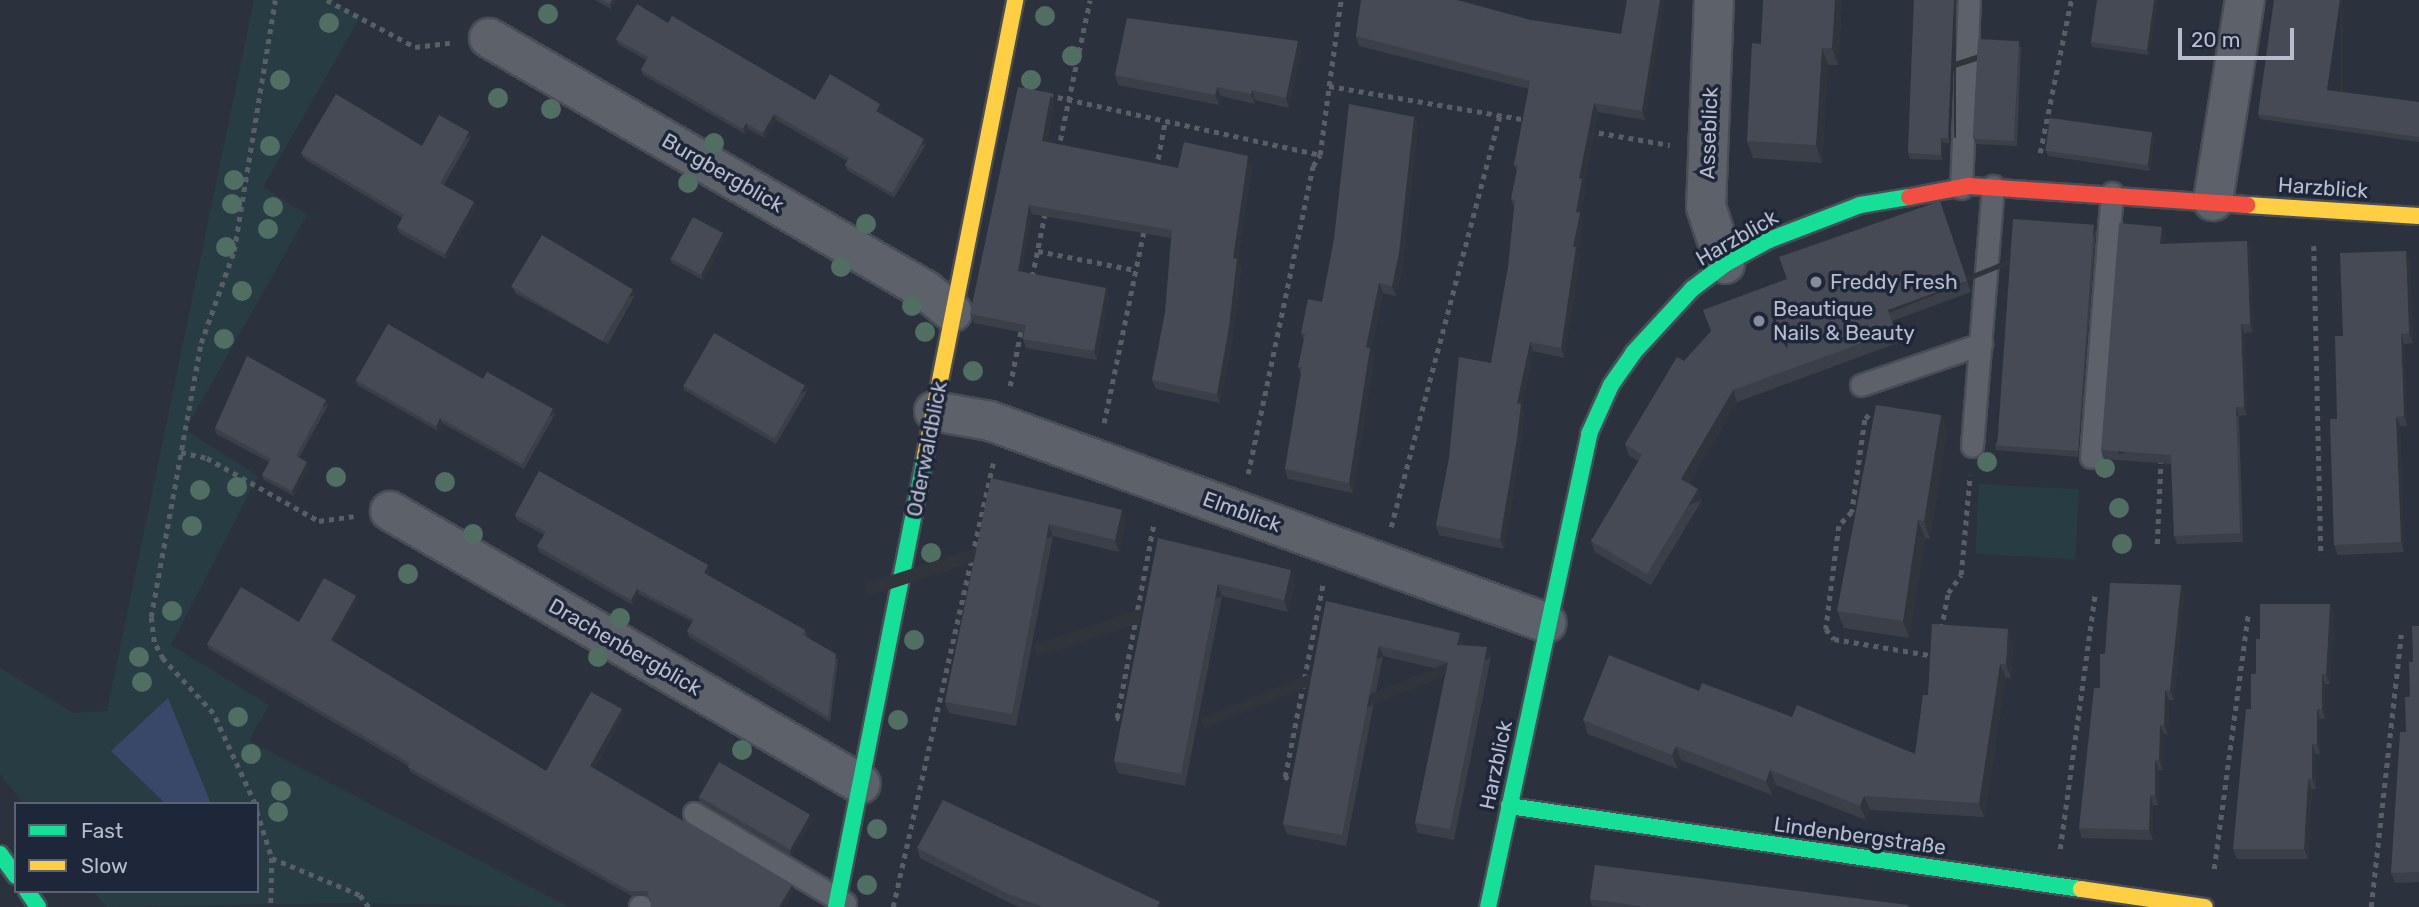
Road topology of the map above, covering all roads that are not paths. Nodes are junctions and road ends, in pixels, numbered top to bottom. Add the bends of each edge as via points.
1 (1015, 0) edge
2 (1714, 0) edge
3 (1969, 0) edge
4 (2245, 0) edge
5 (489, 38) road end
6 (1993, 186) junction
7 (1962, 188) junction
8 (2112, 193) junction
9 (2213, 201) junction
10 (2419, 216) edge
11 (1726, 264) junction
12 (952, 312) junction
13 (1980, 344) junction
14 (1861, 385) dead end
15 (934, 411) junction
16 (1972, 446) dead end
17 (2091, 457) dead end
18 (390, 511) road end
19 (1547, 623) junction
20 (861, 784) junction
21 (1508, 806) junction
22 (694, 813) dead end
23 (0, 854) edge
24 (14, 873) edge
25 (842, 904) edge
26 (1488, 907) edge
27 (2205, 907) edge

1 - 12 street, Oderwaldblick
2 - 11 street, Asseblick via 1706,207
3 - 7 lane
4 - 9 street
5 - 12 street, Burgbergblick via 925,290
6 - 7 street, Harzblick
6 - 8 street, Harzblick
6 - 13 lane
7 - 11 street, Harzblick via 1860,205 1769,240
8 - 9 street, Harzblick
8 - 17 lane
9 - 10 street, Harzblick
11 - 19 street, Harzblick via 1659,322 1599,408 1579,465
12 - 15 street, Oderwaldblick
13 - 14 lane
13 - 16 lane
15 - 19 street, Elmblick via 990,421
15 - 20 street, Oderwaldblick
18 - 20 street, Drachenbergblick
19 - 21 street, Harzblick
20 - 25 street, Oderwaldblick
21 - 26 street, Harzblick
21 - 27 street, Lindenbergstraße
22 - 25 lane
23 - 24 street

